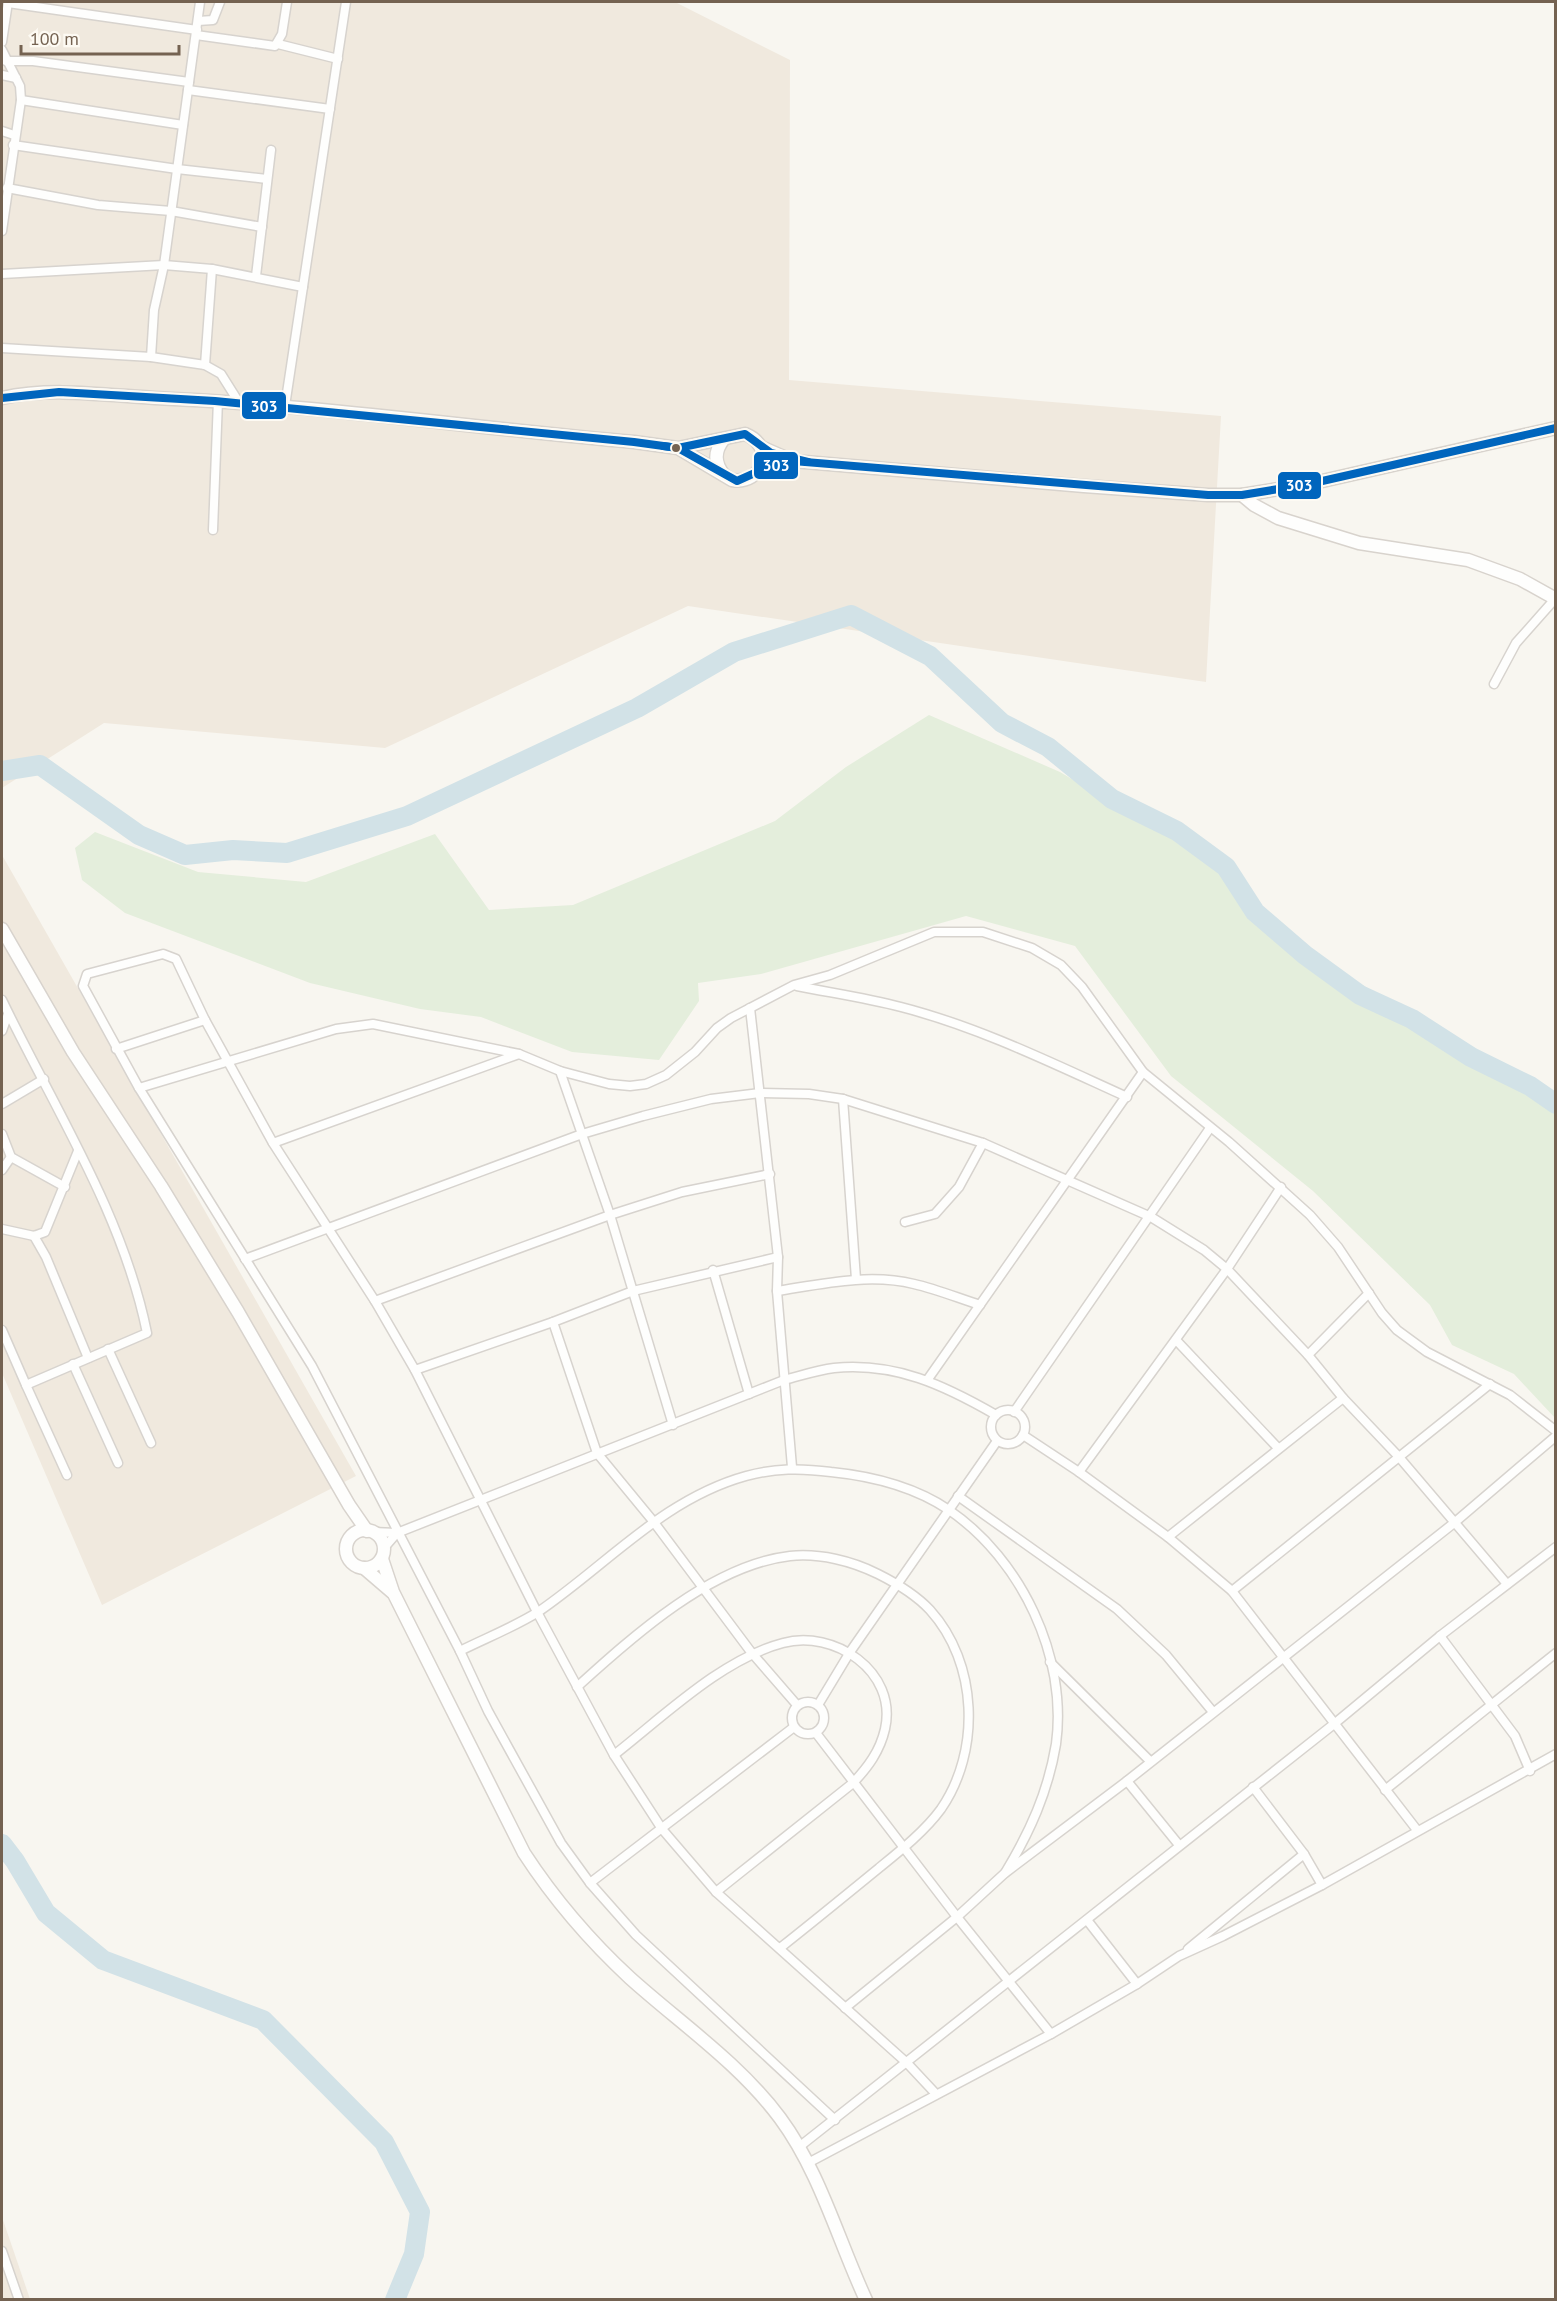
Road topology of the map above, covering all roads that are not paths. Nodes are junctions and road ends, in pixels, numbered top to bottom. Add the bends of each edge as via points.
1 (8, 2) edge
2 (200, 2) edge
3 (220, 2) edge
4 (286, 2) edge
5 (346, 2) edge
6 (3, 28) edge
7 (197, 28) junction
8 (2, 42) edge
9 (278, 44) junction
10 (2, 50) edge
11 (338, 58) junction
12 (6, 61) junction
13 (2, 75) edge
14 (16, 78) junction
15 (188, 86) junction
16 (21, 99) junction
17 (330, 109) junction
18 (183, 125) junction
19 (2, 131) edge
20 (14, 135) junction
21 (13, 145) junction
22 (271, 150) dead end
23 (177, 169) junction
24 (267, 179) junction
25 (6, 185) edge
26 (171, 211) junction
27 (262, 227) junction
28 (2, 231) edge
29 (164, 265) junction
30 (212, 269) junction
31 (2, 274) edge
32 (256, 276) junction
33 (303, 287) junction
34 (2, 348) edge
35 (152, 357) junction
36 (205, 365) junction
37 (2, 398) edge
38 (218, 400) junction
39 (238, 401) junction
40 (285, 406) junction
41 (1556, 428) edge
42 (724, 439) junction
43 (761, 447) junction
44 (678, 448) junction
45 (793, 461) junction
46 (760, 469) junction
47 (724, 476) junction
48 (1242, 495) junction
49 (213, 530) dead end
50 (1555, 599) edge
51 (1494, 684) dead end
52 (2, 929) edge
53 (794, 985) junction
54 (2, 1000) edge
55 (750, 1008) junction
56 (8, 1014) junction
57 (205, 1020) junction
58 (2, 1031) edge
59 (116, 1049) junction
60 (519, 1054) junction
61 (228, 1063) junction
62 (560, 1071) junction
63 (1143, 1072) junction
64 (44, 1079) junction
65 (140, 1088) junction
66 (760, 1093) junction
67 (1127, 1097) junction
68 (843, 1099) junction
69 (2, 1104) edge
70 (1210, 1128) junction
71 (2, 1134) edge
72 (582, 1134) junction
73 (273, 1143) junction
74 (982, 1143) junction
75 (78, 1151) junction
76 (11, 1157) junction
77 (2, 1170) edge
78 (770, 1174) junction
79 (1067, 1181) junction
80 (65, 1186) junction
81 (1281, 1187) junction
82 (610, 1215) junction
83 (1151, 1217) junction
84 (905, 1222) dead end
85 (2, 1229) edge
86 (329, 1229) junction
87 (34, 1236) junction
88 (778, 1257) junction
89 (245, 1259) junction
90 (1227, 1269) junction
91 (713, 1270) junction
92 (856, 1279) junction
93 (633, 1291) junction
94 (777, 1291) junction
95 (1369, 1293) junction
96 (375, 1301) junction
97 (980, 1305) junction
98 (553, 1322) junction
99 (2, 1330) edge
100 (1176, 1340) junction
101 (108, 1349) junction
102 (1308, 1355) junction
103 (88, 1358) junction
104 (73, 1364) junction
105 (415, 1370) junction
106 (928, 1379) junction
107 (784, 1380) junction
108 (1490, 1384) junction
109 (26, 1385) junction
110 (749, 1394) junction
111 (1343, 1398) junction
112 (1014, 1412) junction
113 (996, 1415) junction
114 (673, 1425) junction
115 (1556, 1431) edge
116 (1023, 1435) junction
117 (1556, 1436) edge
118 (997, 1441) junction
119 (152, 1443) dead end
120 (1278, 1448) junction
121 (597, 1454) junction
122 (1399, 1457) junction
123 (118, 1463) dead end
124 (792, 1467) junction
125 (1079, 1472) junction
126 (67, 1475) dead end
127 (958, 1496) junction
128 (478, 1499) junction
129 (349, 1505) junction
130 (948, 1509) junction
131 (653, 1521) junction
132 (1454, 1522) junction
133 (370, 1531) junction
134 (397, 1533) junction
135 (351, 1537) junction
136 (1168, 1537) junction
137 (1556, 1547) edge
138 (383, 1553) junction
139 (364, 1568) junction
140 (898, 1584) junction
141 (1507, 1584) junction
142 (704, 1588) junction
143 (1232, 1591) junction
144 (393, 1592) junction
145 (537, 1612) junction
146 (1440, 1636) junction
147 (460, 1651) junction
148 (850, 1652) junction
149 (752, 1653) junction
150 (1556, 1653) edge
151 (1283, 1656) junction
152 (1050, 1662) junction
153 (577, 1687) junction
154 (1492, 1704) junction
155 (797, 1705) junction
156 (818, 1705) junction
157 (1213, 1712) junction
158 (1334, 1724) junction
159 (794, 1727) junction
160 (816, 1733) junction
161 (1556, 1754) edge
162 (614, 1755) junction
163 (1150, 1761) junction
164 (1530, 1771) junction
165 (1127, 1782) junction
166 (853, 1783) junction
167 (1253, 1787) junction
168 (1385, 1790) junction
169 (662, 1829) junction
170 (1417, 1830) junction
171 (1179, 1845) junction
172 (903, 1848) junction
173 (1304, 1854) junction
174 (1005, 1873) junction
175 (590, 1883) junction
176 (1322, 1885) junction
177 (716, 1892) junction
178 (957, 1917) junction
179 (1087, 1920) junction
180 (780, 1948) junction
181 (1179, 1956) junction
182 (1009, 1982) junction
183 (1137, 1984) junction
184 (845, 2007) junction
185 (1051, 2034) junction
186 (906, 2062) junction
187 (936, 2094) junction
188 (835, 2120) junction
189 (799, 2147) junction
190 (808, 2163) junction
191 (2, 2251) edge
192 (19, 2300) edge
193 (866, 2300) edge

1 - 6 street
1 - 7 street
2 - 7 street
3 - 7 street via 213,20
4 - 9 street
5 - 11 street
6 - 8 street
7 - 9 street via 268,46
7 - 15 street
9 - 11 street
10 - 12 street
11 - 17 street
12 - 14 street
12 - 15 street via 33,61
13 - 14 street
14 - 16 street
15 - 17 street
15 - 18 street
16 - 18 street
16 - 20 street
17 - 33 street
18 - 23 street
19 - 20 street
20 - 21 street
21 - 23 street
21 - 25 street
22 - 24 street
23 - 24 street
23 - 26 street
24 - 27 street
25 - 26 street via 98,205
25 - 28 street
26 - 27 street
26 - 29 street
27 - 32 street
29 - 30 street
29 - 31 street
29 - 35 street via 154,310
30 - 32 street
30 - 36 street
32 - 33 street
33 - 40 street
34 - 35 street
35 - 36 street
36 - 39 street via 221,374
37 - 38 street via 22,393 54,393
38 - 39 street
38 - 49 street
39 - 40 street
40 - 44 street
41 - 48 street via 1309,484
42 - 43 street via 745,434
42 - 44 street
42 - 47 street via 716,453
43 - 45 street
43 - 46 street
44 - 47 street
45 - 46 street
45 - 48 street via 1096,487
46 - 47 street via 748,480
48 - 50 street via 1278,518 1359,543 1468,560 1520,579
50 - 51 street via 1516,643
52 - 129 street via 73,1052 238,1312
53 - 55 street
53 - 63 street via 830,975 934,933 983,932 1032,948 1061,964
53 - 67 street via 902,1007 1021,1049
54 - 56 street
55 - 62 street via 717,1028 666,1075 646,1084 609,1084
55 - 66 street
56 - 58 street
56 - 64 street
57 - 59 street
57 - 59 street via 171,955 87,974 83,986
57 - 61 street
59 - 65 street
60 - 61 street via 373,1024 336,1029
60 - 62 street
60 - 73 street
61 - 65 street
61 - 73 street
62 - 72 street
63 - 67 street
63 - 70 street
64 - 69 street
64 - 75 street
65 - 89 street
66 - 68 street
66 - 72 street via 711,1099
66 - 78 street
67 - 79 street
68 - 74 street
68 - 92 street
70 - 81 street
70 - 83 street
71 - 76 street
72 - 82 street
72 - 86 street via 389,1203
73 - 86 street
74 - 79 street
74 - 84 street via 959,1187 935,1214
75 - 80 street
75 - 101 street via 130,1268 147,1333
76 - 77 street
76 - 80 street
78 - 82 street via 682,1192
78 - 88 street
79 - 83 street
79 - 97 street
80 - 87 street via 45,1232
81 - 90 street
81 - 95 street via 1338,1247
82 - 93 street
82 - 96 street
83 - 90 street via 1188,1238
83 - 112 street
85 - 87 street
86 - 89 street
86 - 96 street
87 - 103 street
88 - 91 street
88 - 94 street
89 - 134 street via 312,1366
90 - 100 street
90 - 102 street
91 - 93 street
91 - 110 street
92 - 94 street
92 - 97 street via 914,1284
93 - 98 street
93 - 114 street
94 - 107 street
95 - 102 street
95 - 108 street via 1382,1313 1412,1343
96 - 105 street
97 - 106 street
98 - 105 street
98 - 121 street
99 - 109 street
100 - 120 street
100 - 125 street
101 - 103 street
101 - 119 street
102 - 111 street
103 - 104 street
104 - 109 street
104 - 123 street
105 - 128 street
106 - 107 street via 870,1367 832,1368
106 - 113 street
107 - 110 street
107 - 124 street
108 - 115 street
108 - 122 street
109 - 126 street
110 - 114 street
111 - 120 street
111 - 122 street
112 - 113 street
112 - 116 street via 1024,1424
113 - 118 street via 991,1428
114 - 121 street
116 - 118 street via 1014,1443
116 - 125 street
117 - 132 street
118 - 127 street
120 - 136 street
121 - 128 street
121 - 131 street
122 - 132 street
122 - 143 street
124 - 130 street via 883,1481
124 - 131 street via 718,1485
125 - 136 street
127 - 130 street
127 - 157 street via 1117,1609 1166,1655
128 - 134 street
128 - 145 street
129 - 133 street
129 - 135 street
130 - 140 street
130 - 152 street via 981,1536 1009,1569 1032,1609
131 - 142 street
131 - 145 street
132 - 141 street
132 - 151 street
133 - 134 street
133 - 135 street
133 - 138 street via 381,1539
134 - 138 street
134 - 147 street
135 - 139 street via 348,1557
136 - 143 street
137 - 141 street
138 - 139 street via 371,1568
138 - 144 street
139 - 144 street
140 - 142 street via 841,1560 790,1556 735,1573
140 - 148 street
140 - 172 street via 930,1610 949,1638 967,1682 969,1725 962,1761 940,1809
141 - 146 street
142 - 149 street
142 - 153 street via 681,1600
143 - 151 street
144 - 189 street via 524,1853 541,1879 574,1922 630,1977 732,2066 779,2117
145 - 147 street
145 - 153 street
146 - 154 street
146 - 158 street
147 - 175 street via 544,1815
148 - 149 street via 819,1640 800,1639
148 - 156 street
148 - 166 street via 880,1686 886,1709 878,1748 870,1765
149 - 155 street
149 - 162 street via 728,1667
150 - 154 street
151 - 157 street
151 - 158 street
152 - 163 street
152 - 174 street via 1057,1706 1050,1773 1032,1828
153 - 162 street
154 - 164 street via 1515,1736
154 - 168 street
155 - 156 street via 808,1701
155 - 159 street via 792,1716
156 - 160 street via 824,1719
157 - 163 street
158 - 167 street
158 - 168 street
159 - 160 street via 804,1734
159 - 169 street
160 - 166 street
161 - 164 street
162 - 169 street
163 - 165 street
164 - 170 street
165 - 171 street
165 - 174 street
166 - 172 street
166 - 177 street
167 - 171 street
167 - 173 street
168 - 170 street
169 - 175 street
169 - 177 street
170 - 176 street
171 - 179 street
172 - 178 street
172 - 180 street
173 - 176 street
173 - 181 street
174 - 178 street
175 - 188 street via 636,1935
176 - 181 street
177 - 180 street
178 - 182 street
178 - 184 street
179 - 182 street
179 - 183 street
180 - 184 street
181 - 183 street
182 - 185 street
182 - 186 street
183 - 185 street
184 - 186 street
185 - 187 street
186 - 187 street
186 - 188 street
187 - 190 street
188 - 189 street
189 - 190 street
190 - 193 street
191 - 192 street

